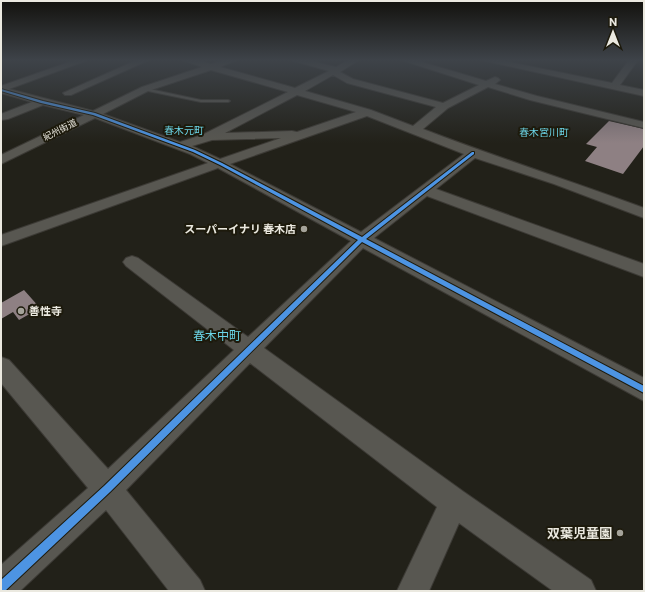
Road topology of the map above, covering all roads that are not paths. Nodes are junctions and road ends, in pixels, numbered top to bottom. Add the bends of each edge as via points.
1 (81, 88) edge
2 (142, 88) edge
3 (146, 88) edge
4 (284, 88) edge
5 (304, 88) edge
6 (375, 88) edge
7 (479, 88) edge
8 (503, 88) edge
9 (621, 88) edge
10 (1, 89) edge
11 (297, 91) junction
12 (68, 93) dead end
13 (644, 93) edge
14 (228, 101) dead end
15 (42, 102) junction
16 (444, 106) junction
17 (367, 112) junction
18 (94, 114) junction
19 (1, 117) edge
20 (644, 125) edge
21 (415, 130) junction
22 (308, 133) junction
23 (206, 138) junction
24 (179, 146) junction
25 (473, 153) junction
26 (1, 160) edge
27 (221, 164) junction
28 (425, 190) junction
29 (644, 213) edge
30 (361, 240) junction
31 (1, 241) edge
32 (132, 262) dead end
33 (644, 272) edge
34 (250, 350) junction
35 (1, 367) edge
36 (644, 390) edge
37 (107, 489) junction
38 (454, 502) junction
39 (1, 587) edge
40 (189, 591) edge
41 (413, 591) edge
42 (580, 591) edge

1 - 12 street
2 - 18 street, 紀州街道
3 - 14 lane via 201,101
4 - 11 street
5 - 11 street
6 - 16 street
7 - 16 street
8 - 20 street
9 - 13 street
10 - 15 street
11 - 17 street
11 - 23 street
15 - 18 street
15 - 19 street
16 - 21 street
17 - 21 street
17 - 22 street
18 - 24 street
18 - 26 street, 紀州街道
21 - 25 street
22 - 23 street
22 - 27 street
23 - 24 street
24 - 27 street
25 - 28 street
25 - 29 street via 559,181
27 - 30 street
27 - 31 street
28 - 30 street
28 - 33 street
30 - 34 street
30 - 36 street
32 - 34 street
34 - 37 street
34 - 38 street
35 - 37 street
37 - 39 street
37 - 40 street
38 - 41 street
38 - 42 street

